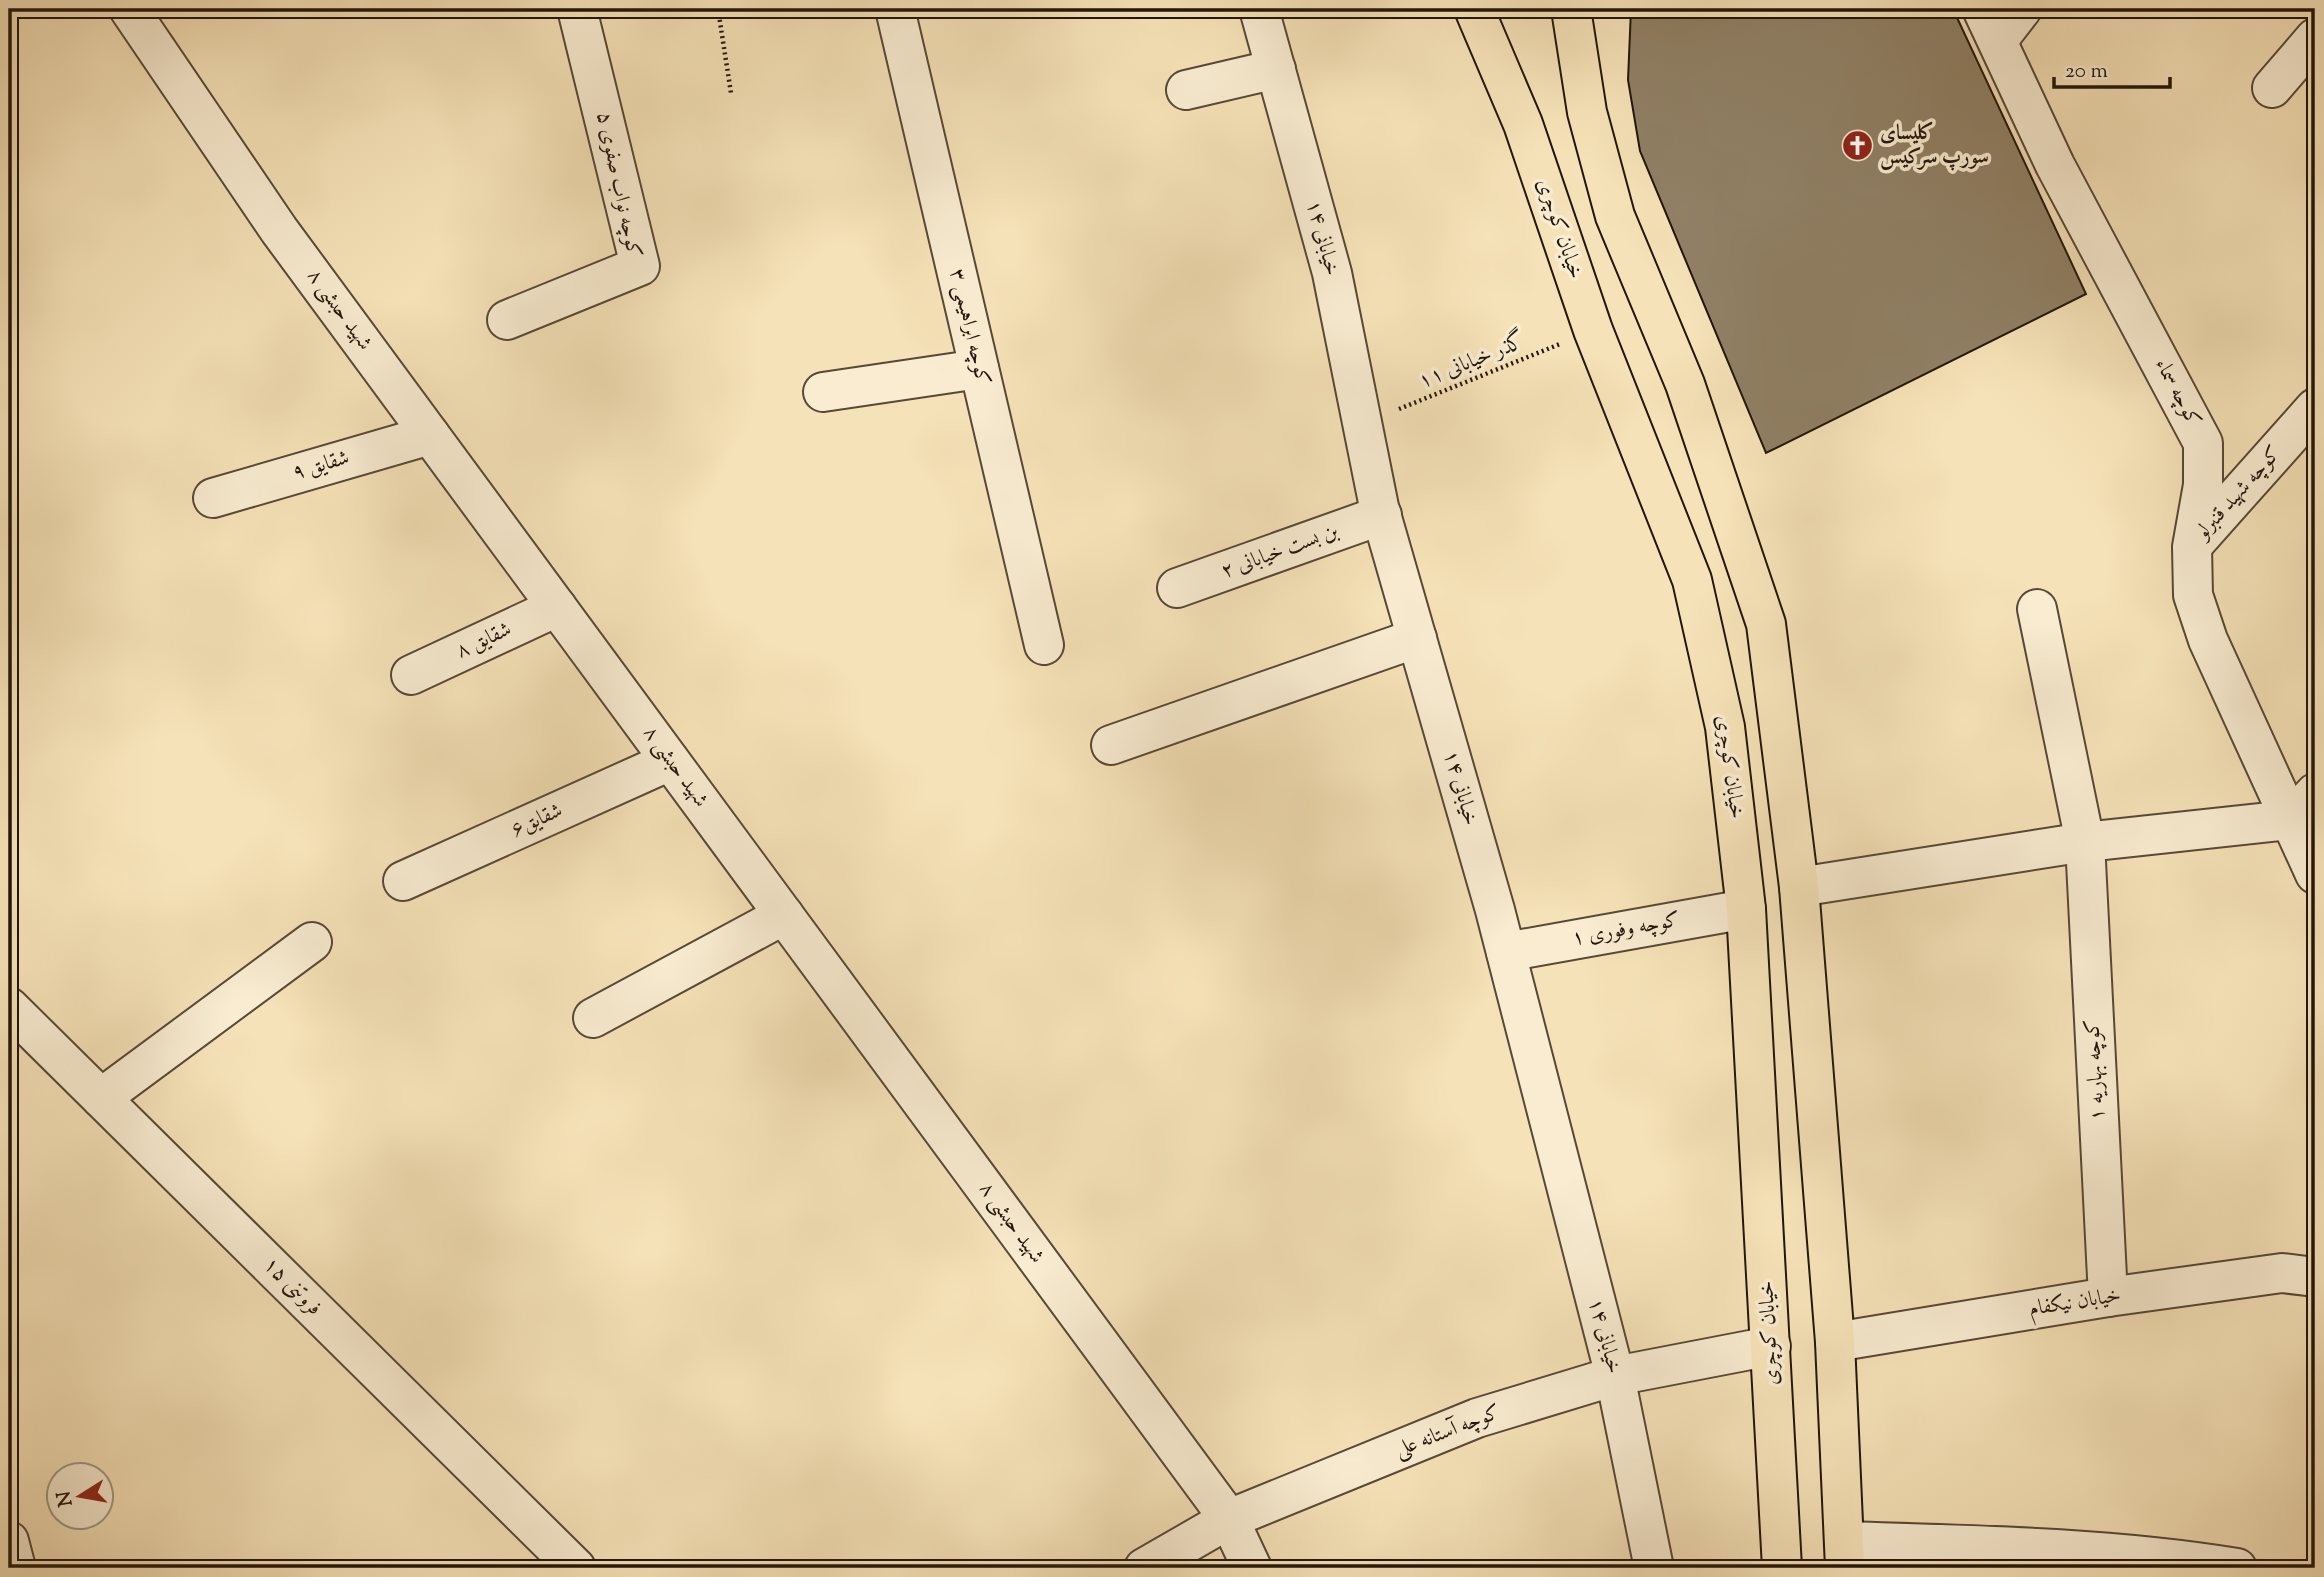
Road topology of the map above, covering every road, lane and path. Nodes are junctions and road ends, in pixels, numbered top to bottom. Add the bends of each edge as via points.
1 (129, 9) edge
2 (577, 9) edge
3 (718, 9) edge
4 (895, 9) edge
5 (1259, 9) edge
6 (1474, 9) edge
7 (1571, 9) edge
8 (2022, 9) edge
9 (1990, 24) edge
10 (2315, 38) edge
11 (1276, 69) junction
12 (2272, 88) dead end
13 (1185, 90) dead end
14 (731, 93) dead end
15 (507, 320) dead end
16 (1593, 330) junction
17 (979, 369) junction
18 (823, 392) dead end
19 (2315, 408) edge
20 (1363, 424) junction
21 (430, 435) junction
22 (213, 498) dead end
23 (1382, 515) junction
24 (2192, 547) junction
25 (1177, 588) dead end
26 (557, 607) junction
27 (2037, 609) dead end
28 (1417, 638) junction
29 (1044, 645) dead end
30 (411, 675) dead end
31 (1111, 745) dead end
32 (670, 761) junction
33 (2302, 807) edge
34 (2085, 842) junction
35 (2315, 874) edge
36 (403, 881) dead end
37 (1799, 887) junction
38 (1746, 909) junction
39 (784, 915) junction
40 (312, 942) dead end
41 (1506, 952) junction
42 (9, 1007) edge
43 (593, 1018) dead end
44 (101, 1098) junction
45 (2315, 1277) edge
46 (2108, 1297) junction
47 (1835, 1342) junction
48 (1771, 1346) junction
49 (1615, 1376) junction
50 (1229, 1519) junction
51 (9, 1541) edge
52 (1845, 1555) edge
53 (2213, 1566) edge
54 (16, 1568) edge
55 (576, 1568) edge
56 (1144, 1568) edge
57 (1252, 1568) edge
58 (1654, 1568) edge
59 (1782, 1568) edge

1 - 21 street, شهید حبشی ۸ via 279,230
2 - 15 street, کوچه نواب صفوی ۵ via 640,265
3 - 14 path
4 - 17 street, کوچه ابراهیمی ۳
5 - 11 street, خیابانی ۱۴
6 - 16 main road, خیابان کوچری via 1523,124
7 - 37 main road via 1587,112 1615,216 1685,384 1766,624
8 - 9 street
9 - 24 street, کوچه سماء via 2055,166 2203,443 2203,485
10 - 12 street
11 - 13 street
11 - 20 street, خیابانی ۱۴ via 1332,273
16 - 20 path, گذر خیابانی ۱۱
16 - 38 main road, خیابان کوچری via 1692,580 1726,727
17 - 18 street
17 - 29 street, کوچه ابراهیمی ۳
19 - 24 street, کوچه شهید قنبرلو
20 - 23 street, خیابانی ۱۴
21 - 22 street, شقایق ۹
21 - 26 street, شهید حبشی ۸
23 - 25 street, بن بست خیابانی ۲
23 - 28 street, خیابانی ۱۴
24 - 33 street, کوچه سماء via 2193,595 2208,640
26 - 30 street, شقایق ۸
26 - 32 street, شهید حبشی ۸
27 - 34 street, کوچه بهاریه ۱
28 - 31 street
28 - 41 street, خیابانی ۱۴
32 - 36 street, شقایق۶
32 - 39 street, شهید حبشی ۸
33 - 34 street
33 - 35 street, کوچه سماء
34 - 37 street
34 - 46 street, کوچه بهاریه ۱
37 - 47 main road
38 - 41 street, کوچه وفوری ۱
38 - 48 main road, خیابان کوچری
39 - 43 street
39 - 50 street, شهید حبشی ۸
40 - 44 street
41 - 49 street, خیابانی ۱۴
42 - 44 street, فروتنی ۱۵
44 - 55 street, فروتنی ۱۵
45 - 46 street, خیابان نیکفام via 2282,1273
46 - 47 street, خیابان نیکفام
47 - 52 main road
48 - 49 street, کوچه آستانه علی
48 - 59 main road, خیابان کوچری
49 - 50 street, کوچه آستانه علی via 1477,1419
49 - 58 street, خیابانی ۱۴
50 - 56 street, کوچه آستانه علی
50 - 57 street, شهید حبشی ۸
51 - 54 street
52 - 53 street via 2042,1547

